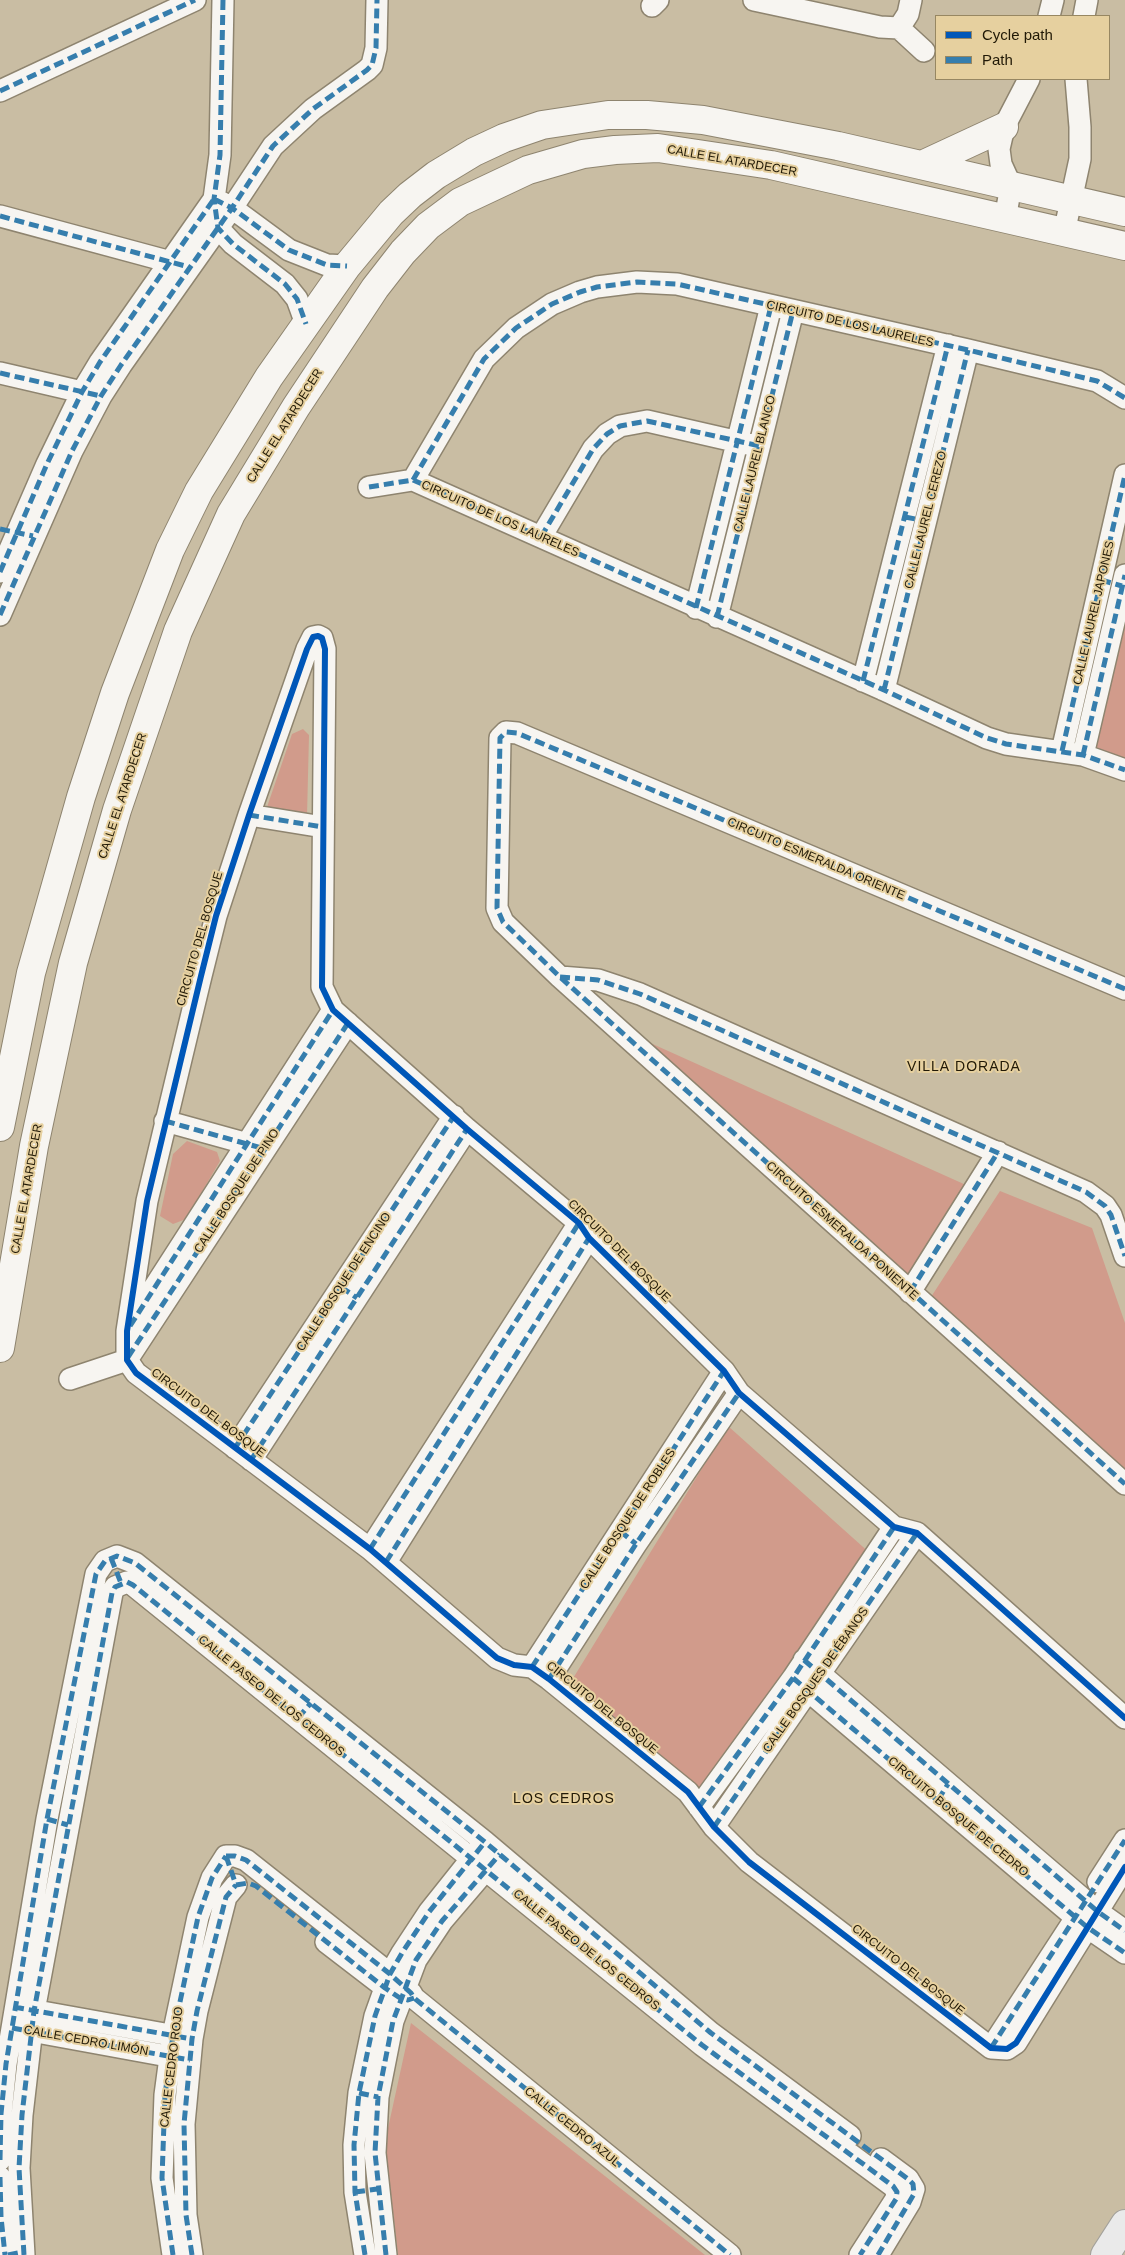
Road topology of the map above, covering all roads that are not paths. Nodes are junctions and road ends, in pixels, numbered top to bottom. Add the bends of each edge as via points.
1 (195, 0) edge
2 (223, 0) edge
3 (376, 0) edge
4 (754, 0) edge
5 (911, 0) edge
6 (1053, 0) edge
7 (1087, 0) edge
8 (1049, 15) edge
9 (1084, 15) edge
10 (900, 28) junction
11 (924, 51) dead end
12 (1028, 80) edge
13 (1076, 80) edge
14 (0, 91) edge
15 (1004, 127) junction
16 (922, 166) junction
17 (1011, 186) junction
18 (1072, 200) junction
19 (223, 204) junction
20 (1125, 212) edge
21 (0, 216) edge
22 (1005, 219) junction
23 (218, 228) junction
24 (1064, 233) junction
25 (1125, 246) edge
26 (179, 265) junction
27 (347, 266) junction
28 (375, 288) junction
29 (771, 306) junction
30 (793, 311) junction
31 (306, 324) junction
32 (948, 345) junction
33 (968, 350) junction
34 (0, 373) edge
35 (91, 394) junction
36 (1125, 398) edge
37 (738, 441) junction
38 (760, 446) junction
39 (1125, 475) edge
40 (413, 480) junction
41 (369, 487) dead end
42 (905, 517) junction
43 (926, 521) junction
44 (16, 533) edge
45 (541, 537) junction
46 (0, 572) edge
47 (1101, 580) junction
48 (1124, 580) edge
49 (696, 608) junction
50 (0, 615) edge
51 (717, 617) junction
52 (863, 681) junction
53 (884, 690) junction
54 (1062, 751) junction
55 (1083, 755) junction
56 (1125, 770) edge
57 (81, 797) junction
58 (118, 810) junction
59 (249, 815) junction
60 (323, 826) junction
61 (499, 915) joint
62 (560, 977) junction
63 (1125, 990) edge
64 (341, 1016) junction
65 (165, 1120) junction
66 (461, 1123) junction
67 (0, 1127) edge
68 (0, 1141) edge
69 (34, 1146) junction
70 (256, 1147) junction
71 (998, 1152) junction
72 (584, 1230) junction
73 (1125, 1256) edge
74 (910, 1292) junction
75 (127, 1331) junction
76 (0, 1348) edge
77 (127, 1360) junction
78 (724, 1371) junction
79 (70, 1379) dead end
80 (739, 1393) junction
81 (243, 1454) junction
82 (1125, 1484) edge
83 (894, 1527) junction
84 (917, 1533) junction
85 (628, 1538) junction
86 (378, 1556) junction
87 (111, 1558) junction
88 (121, 1583) junction
89 (804, 1660) joint
90 (540, 1673) junction
91 (807, 1681) junction
92 (304, 1710) junction
93 (1125, 1718) edge
94 (699, 1807) junction
95 (46, 1819) junction
96 (68, 1825) junction
97 (714, 1827) junction
98 (1125, 1840) edge
99 (226, 1856) junction
100 (486, 1856) junction
101 (1125, 1867) edge
102 (236, 1885) junction
103 (1087, 1914) junction
104 (1125, 1931) edge
105 (1125, 1953) edge
106 (399, 1989) junction
107 (23, 2019) junction
108 (183, 2037) junction
109 (180, 2058) junction
110 (368, 2095) junction
111 (0, 2160) edge
112 (0, 2178) edge
113 (377, 2188) junction
114 (906, 2190) junction
115 (355, 2192) junction
116 (1125, 2224) edge
117 (15, 2254) edge
118 (173, 2255) edge
119 (192, 2255) edge
120 (365, 2255) edge
121 (386, 2255) edge
122 (730, 2255) edge
123 (860, 2255) edge
124 (878, 2255) edge
125 (1105, 2255) edge

1 - 14 street
2 - 19 street
3 - 19 street via 376,48 372,65 307,114 273,146
4 - 10 street via 880,27
5 - 10 street
6 - 8 street
7 - 9 street
10 - 11 street
12 - 15 street
13 - 18 street via 1080,159
15 - 16 street
15 - 17 street via 999,149 1001,164
16 - 17 street
16 - 27 street via 703,120 647,114 576,118 542,124 504,138 436,175 391,213
17 - 18 street
17 - 22 street
18 - 20 street
18 - 24 street
19 - 23 street
19 - 26 street
19 - 27 street via 289,250 327,265
21 - 26 street
22 - 24 street, CALLE EL ATARDECER
22 - 28 street, CALLE EL ATARDECER via 771,165 658,148 615,150 583,154 528,170 460,202 428,226
23 - 26 street
23 - 31 street via 233,244 285,284 297,299
24 - 25 street, CALLE EL ATARDECER
26 - 35 street via 100,362
27 - 28 street
27 - 31 street
28 - 58 street, CALLE EL ATARDECER via 296,407 231,514 178,631
29 - 30 street, CIRCUITO DE LOS LAURELES
29 - 37 street, CALLE LAUREL BLANCO
29 - 40 street, CIRCUITO DE LOS LAURELES via 677,284 637,282 597,287 552,304 516,328 484,359
30 - 32 street, CIRCUITO DE LOS LAURELES
30 - 38 street, CALLE LAUREL BLANCO
31 - 57 street via 227,443 170,550 115,692
32 - 33 street, CIRCUITO DE LOS LAURELES
32 - 42 street, CALLE LAUREL CEREZO
33 - 36 street, CIRCUITO DE LOS LAURELES via 1097,381
33 - 43 street, CALLE LAUREL CEREZO
34 - 35 street
35 - 44 street via 72,451
37 - 38 street
37 - 45 street via 646,421 620,426 593,449
37 - 49 street, CALLE LAUREL BLANCO
38 - 51 street, CALLE LAUREL BLANCO
39 - 47 street, CALLE LAUREL JAPONES
40 - 41 street
40 - 45 street, CIRCUITO DE LOS LAURELES
42 - 43 street
42 - 52 street, CALLE LAUREL CEREZO
43 - 53 street, CALLE LAUREL CEREZO
44 - 46 street
44 - 50 street
45 - 49 street, CIRCUITO DE LOS LAURELES
47 - 48 street
47 - 54 street, CALLE LAUREL JAPONES
48 - 55 street, CALLE LAUREL JAPONES
49 - 51 street, CIRCUITO DE LOS LAURELES
51 - 52 street, CIRCUITO DE LOS LAURELES
52 - 53 street, CIRCUITO DE LOS LAURELES
53 - 54 street, CIRCUITO DE LOS LAURELES via 987,738 1006,744
54 - 55 street, CIRCUITO DE LOS LAURELES
55 - 56 street, CIRCUITO DE LOS LAURELES
57 - 58 street
57 - 67 street via 31,973
58 - 69 street, CALLE EL ATARDECER via 73,963
59 - 60 street
59 - 60 street, CIRCUITO DEL BOSQUE via 307,649 313,638 318,636 325,642 326,649
59 - 65 street, CIRCUITO DEL BOSQUE via 216,916
60 - 64 street, CIRCUITO DEL BOSQUE via 322,987
61 - 62 street, CIRCUITO ESMERALDA PONIENTE
61 - 63 street, CIRCUITO ESMERALDA ORIENTE via 500,738 506,732 517,733
62 - 71 street via 598,980 640,994
62 - 74 street, CIRCUITO ESMERALDA PONIENTE
64 - 66 street, CIRCUITO DEL BOSQUE
64 - 70 street, CALLE BOSQUE DE PINO
65 - 70 street
65 - 75 street, CIRCUITO DEL BOSQUE via 147,1201
66 - 72 street, CIRCUITO DEL BOSQUE
66 - 81 street, CALLE BOSQUE DE ENCINO
68 - 69 street
69 - 76 street, CALLE EL ATARDECER
70 - 75 street, CALLE BOSQUE DE PINO
70 - 77 street, CALLE BOSQUE DE PINO
71 - 73 street via 1095,1197 1111,1215
71 - 74 street
72 - 78 street, CIRCUITO DEL BOSQUE
72 - 86 street
74 - 82 street, CIRCUITO ESMERALDA PONIENTE
75 - 77 street, CIRCUITO DEL BOSQUE
77 - 79 street
77 - 81 street, CIRCUITO DEL BOSQUE via 136,1373
78 - 80 street, CIRCUITO DEL BOSQUE
78 - 85 street, CALLE BOSQUE DE ROBLES
80 - 83 street, CIRCUITO DEL BOSQUE
80 - 85 street, CALLE BOSQUE DE ROBLES
81 - 86 street, CIRCUITO DEL BOSQUE
83 - 84 street, CIRCUITO DEL BOSQUE
83 - 89 street, CALLE BOSQUES DE ÉBANOS
84 - 91 street, CALLE BOSQUES DE ÉBANOS
84 - 93 street, CIRCUITO DEL BOSQUE
85 - 90 street, CALLE BOSQUE DE ROBLES
86 - 90 street, CIRCUITO DEL BOSQUE via 497,1658
87 - 88 street
87 - 92 street, CALLE PASEO DE LOS CEDROS via 117,1556 135,1563
87 - 95 street via 100,1566 96,1574
88 - 92 street, CALLE PASEO DE LOS CEDROS via 134,1585
88 - 96 street via 112,1593
89 - 91 street, CIRCUITO BOSQUE DE CEDRO
90 - 94 street, CIRCUITO DEL BOSQUE via 688,1792
91 - 94 street, CALLE BOSQUES DE ÉBANOS
91 - 97 street, CALLE BOSQUES DE ÉBANOS
91 - 103 street, CIRCUITO BOSQUE DE CEDRO
92 - 100 street, CALLE PASEO DE LOS CEDROS
94 - 97 street, CIRCUITO DEL BOSQUE
95 - 96 street
95 - 107 street
96 - 107 street
97 - 103 street, CIRCUITO DEL BOSQUE via 749,1862 991,2048 1007,2050 1016,2043
98 - 103 street, CIRCUITO DEL BOSQUE
99 - 102 street
99 - 106 street, CALLE CEDRO AZUL via 246,1860
99 - 108 street, CALLE CEDRO ROJO via 212,1878 198,1918
100 - 106 street via 429,1912
100 - 114 street, CALLE PASEO DE LOS CEDROS via 707,2039 893,2186
101 - 103 street, CIRCUITO DEL BOSQUE
102 - 106 street, CALLE CEDRO AZUL via 248,1883 256,1886
102 - 108 street, CALLE CEDRO ROJO via 226,1897 197,2011
103 - 104 street, CIRCUITO BOSQUE DE CEDRO
103 - 105 street, CIRCUITO BOSQUE DE CEDRO
106 - 110 street via 375,2016
106 - 122 street, CALLE CEDRO AZUL
107 - 108 street, CALLE CEDRO LIMÓN
107 - 109 street, CALLE CEDRO LIMÓN
107 - 111 street via 1,2114
107 - 117 street
108 - 109 street, CALLE CEDRO ROJO
109 - 118 street, CALLE CEDRO ROJO via 166,2094 162,2178
109 - 119 street, CALLE CEDRO ROJO via 186,2215
110 - 113 street
110 - 115 street via 354,2145
112 - 117 street via 1,2217
113 - 115 street
113 - 121 street
114 - 123 street via 896,2199
114 - 124 street via 910,2202
115 - 120 street
116 - 125 main road

